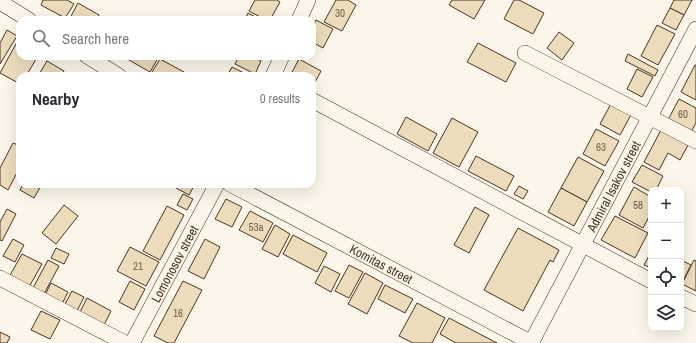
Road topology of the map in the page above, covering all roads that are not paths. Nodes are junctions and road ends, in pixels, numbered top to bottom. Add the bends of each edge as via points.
1 (308, 0) edge
2 (0, 2) edge
3 (23, 16) edge
4 (301, 16) edge
5 (696, 29) edge
6 (525, 53) dead end
7 (93, 60) edge
8 (280, 60) edge
9 (113, 72) edge
10 (275, 72) edge
11 (316, 102) edge
12 (650, 116) junction
13 (696, 141) edge
14 (215, 188) edge
15 (238, 188) edge
16 (582, 244) junction
17 (0, 278) edge
18 (648, 279) edge
19 (684, 298) edge
20 (696, 304) edge
21 (125, 343) edge
22 (132, 343) edge
23 (531, 343) edge

1 - 4 street
2 - 3 street
5 - 12 street, Admiral Isakov street
6 - 12 street
7 - 9 street
8 - 10 street
11 - 16 street
12 - 13 street
12 - 16 street, Admiral Isakov street
14 - 22 street, Lomonosov street
15 - 23 street, Komitas street
16 - 18 street
16 - 23 street, Admiral Isakov street
17 - 21 street
19 - 20 street

